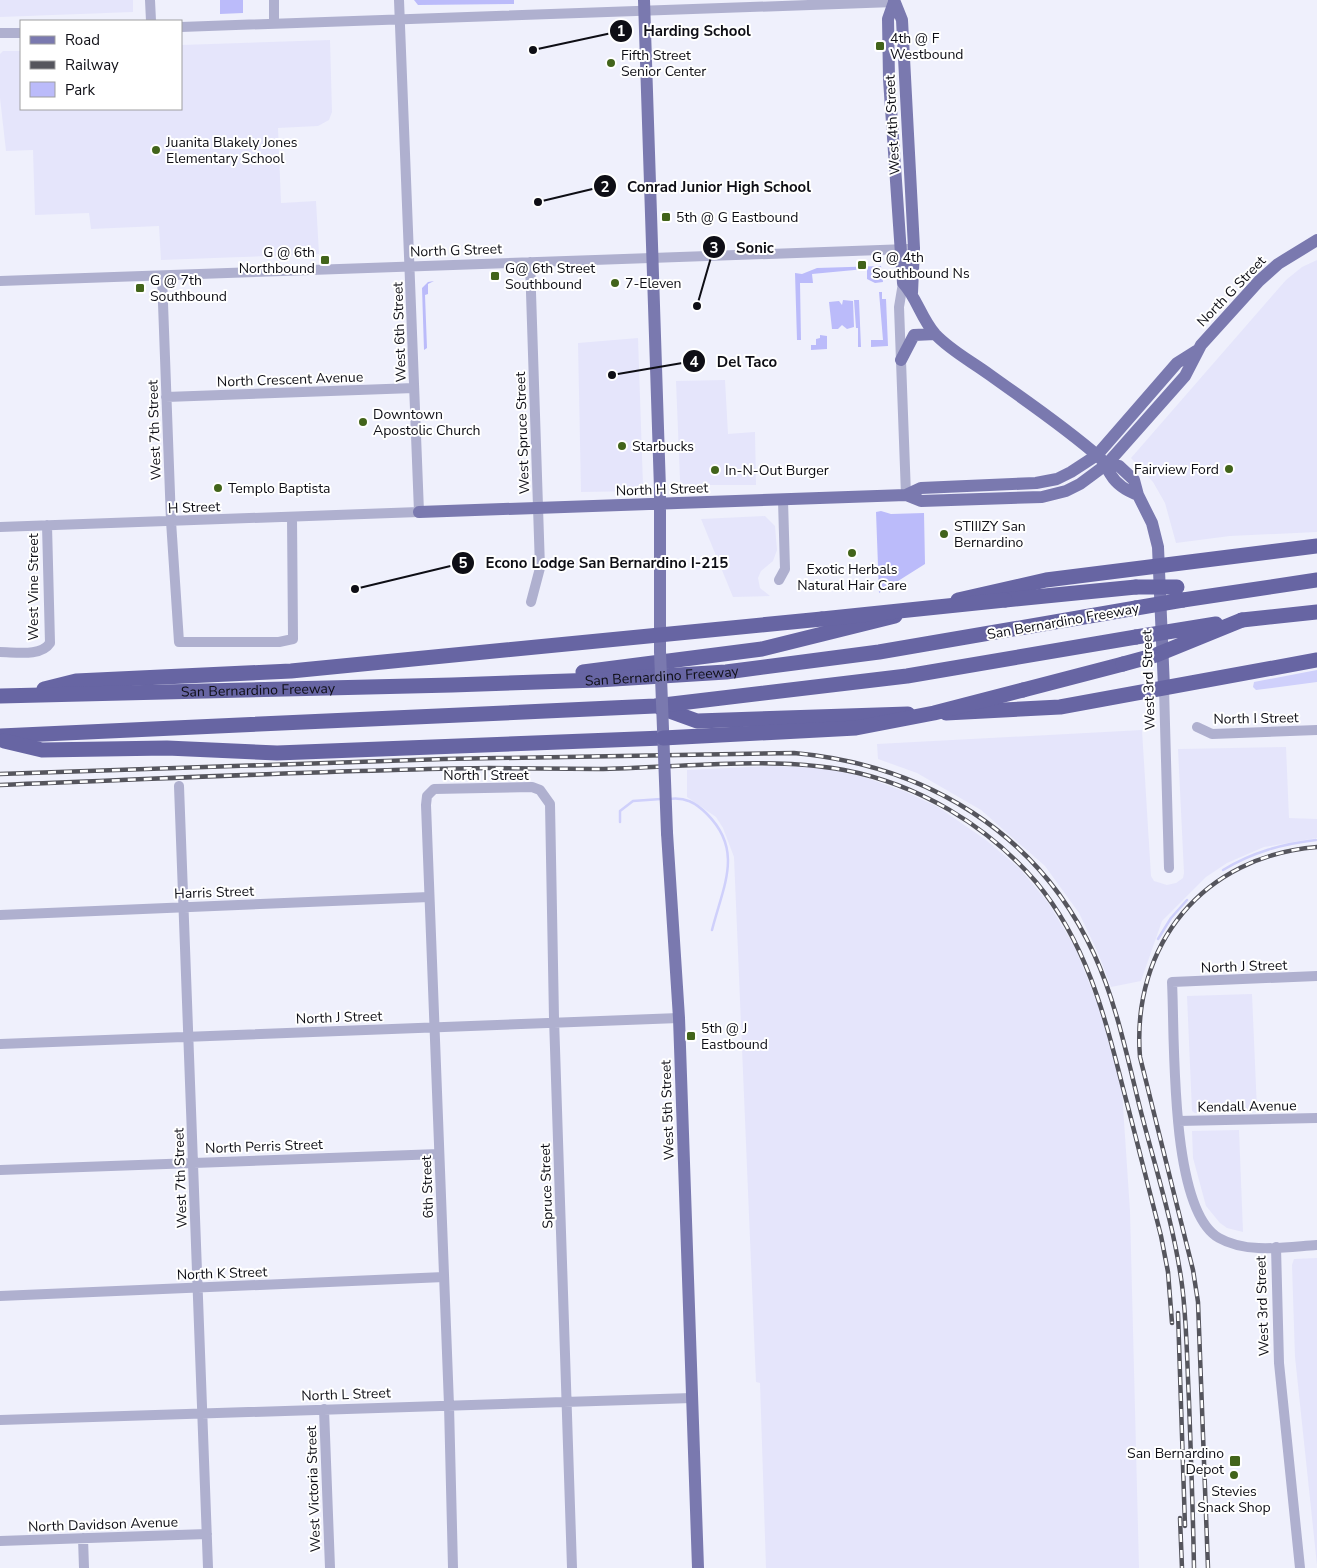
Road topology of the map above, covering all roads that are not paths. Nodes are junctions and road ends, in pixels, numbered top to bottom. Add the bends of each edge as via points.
1 (150, 0) edge
2 (274, 0) edge
3 (399, 0) edge
4 (894, 1) edge
5 (644, 5) edge
6 (151, 20) edge
7 (400, 20) junction
8 (274, 24) junction
9 (182, 27) edge
10 (20, 33) edge
11 (0, 34) edge
12 (1317, 240) edge
13 (914, 248) junction
14 (900, 249) junction
15 (653, 258) junction
16 (530, 262) junction
17 (410, 266) junction
18 (162, 276) junction
19 (0, 281) edge
20 (903, 283) junction
21 (912, 293) junction
22 (935, 334) junction
23 (901, 360) junction
24 (414, 388) junction
25 (166, 397) junction
26 (1102, 460) junction
27 (906, 495) junction
28 (783, 500) junction
29 (660, 504) junction
30 (538, 508) junction
31 (419, 512) junction
32 (292, 517) junction
33 (171, 521) junction
34 (47, 526) junction
35 (0, 527) edge
36 (1317, 546) edge
37 (1159, 564) junction
38 (779, 580) dead end
39 (1317, 580) edge
40 (1180, 593) junction
41 (531, 602) dead end
42 (1317, 612) edge
43 (1242, 620) junction
44 (659, 643) junction
45 (0, 652) edge
46 (1317, 660) edge
47 (452, 685) junction
48 (1164, 688) junction
49 (21, 695) junction
50 (0, 696) edge
51 (655, 706) junction
52 (1197, 728) dead end
53 (1317, 730) edge
54 (0, 736) edge
55 (663, 738) junction
56 (0, 740) edge
57 (179, 786) dead end
58 (550, 804) joint
59 (426, 805) joint
60 (1169, 868) dead end
61 (429, 897) junction
62 (184, 907) junction
63 (0, 915) edge
64 (1317, 976) edge
65 (1172, 982) joint
66 (679, 1018) junction
67 (554, 1023) junction
68 (434, 1028) junction
69 (188, 1036) junction
70 (0, 1044) edge
71 (1317, 1118) edge
72 (1178, 1121) junction
73 (439, 1154) junction
74 (193, 1162) junction
75 (0, 1170) edge
76 (1317, 1245) edge
77 (1276, 1247) junction
78 (444, 1277) junction
79 (198, 1288) junction
80 (0, 1296) edge
81 (692, 1398) junction
82 (567, 1402) junction
83 (449, 1405) junction
84 (324, 1409) junction
85 (202, 1413) junction
86 (0, 1420) edge
87 (207, 1534) junction
88 (83, 1538) junction
89 (0, 1541) edge
90 (84, 1568) edge
91 (208, 1568) edge
92 (330, 1568) edge
93 (453, 1568) edge
94 (572, 1568) edge
95 (698, 1568) edge
96 (1300, 1568) edge

1 - 6 street
2 - 8 street
3 - 7 street, West 6th Street
4 - 5 street
4 - 13 main road, West 4th Street via 902,20
4 - 14 main road, West 4th Street via 888,19
5 - 7 street
5 - 15 main road, West 5th Street
7 - 8 street
7 - 17 street, West 6th Street
8 - 9 street
10 - 11 street
12 - 26 main road, North G Street via 1278,264 1196,351 1177,363
13 - 14 street, North G Street
13 - 21 main road, West 3rd Street
14 - 15 street, North G Street
14 - 20 main road
15 - 16 street, North G Street
15 - 29 main road, West 5th Street
16 - 17 street, North G Street
16 - 30 street, West Spruce Street
17 - 18 street, North G Street
17 - 24 street, West 6th Street
18 - 19 street, North G Street
18 - 25 street, West 7th Street
20 - 21 main road, West 3rd Street
20 - 23 street via 898,307
21 - 22 main road, West 3rd Street
22 - 23 main road via 914,335
22 - 26 main road, West 3rd Street via 954,352 990,375
23 - 27 street
24 - 25 street, North Crescent Avenue
24 - 31 street, West 6th Street
25 - 33 street, West 7th Street
26 - 27 main road, North H Street via 1043,482 921,488
26 - 37 main road, West 3rd Street via 1110,475 1125,490 1138,495 1152,523
27 - 28 main road, North H Street
28 - 29 main road, North H Street
28 - 38 street via 785,569
29 - 30 main road, North H Street
29 - 44 main road, West 5th Street
30 - 31 main road, North H Street
30 - 41 street, West Spruce Street via 540,568
31 - 32 street, H Street
32 - 33 street, H Street
32 - 33 street, West 7th Street via 293,639 279,642 179,642
33 - 34 street, H Street
34 - 35 street, H Street
34 - 45 street, West Vine Street via 50,643 46,649
36 - 37 highway
37 - 47 highway via 1020,585 743,652
37 - 48 main road, West 3rd Street
39 - 40 highway, San Bernardino Freeway via 1202,596
40 - 44 highway, bridge via 1136,587 1051,595
40 - 47 highway, San Bernardino Freeway, bridge via 1136,608 879,652 726,672
42 - 43 highway, San Bernardino Freeway
43 - 51 highway, San Bernardino Freeway, bridge via 906,676
43 - 55 highway, bridge via 1156,655 934,713 856,728
44 - 49 highway via 291,671 76,680
44 - 55 main road, West 5th Street, bridge
46 - 48 highway
47 - 49 highway, San Bernardino Freeway
48 - 51 highway via 1060,707 994,712 697,721
48 - 60 street, West 3rd Street
49 - 50 highway, San Bernardino Freeway
51 - 54 highway, San Bernardino Freeway
52 - 53 street, North I Street via 1212,734
55 - 56 highway via 277,753 167,748 42,750
55 - 66 main road, West 5th Street, bridge
57 - 62 street, West 7th Street
58 - 59 street, North I Street via 540,790 532,787 434,789 427,796
58 - 67 street, Spruce Street
59 - 61 street, 6th Street
61 - 62 street, Harris Street
61 - 68 street, 6th Street
62 - 63 street, Harris Street
62 - 69 street, West 7th Street
64 - 65 street, North J Street
65 - 72 street, West 3rd Street
66 - 67 street, North J Street
66 - 81 main road, West 5th Street
67 - 68 street, North J Street
67 - 82 street, Spruce Street
68 - 69 street, North J Street
68 - 73 street, 6th Street
69 - 70 street, North J Street
69 - 74 street, West 7th Street
71 - 72 street, Kendall Avenue
72 - 77 street, West 3rd Street via 1180,1149 1192,1197 1211,1232 1233,1244
73 - 74 street, North Perris Street
73 - 78 street, 6th Street
74 - 75 street, North Perris Street
74 - 79 street, West 7th Street
76 - 77 street
77 - 96 street, West 3rd Street via 1279,1363
78 - 79 street, North K Street
78 - 83 street, 6th Street
79 - 80 street, North K Street
79 - 85 street, West 7th Street
81 - 82 street, North L Street
81 - 95 main road, West 5th Street
82 - 83 street, North L Street
82 - 94 street, Spruce Street
83 - 84 street, North L Street
83 - 93 street, 6th Street
84 - 85 street, North L Street
84 - 92 street, West Victoria Street
85 - 86 street, North L Street
85 - 87 street, West 7th Street
87 - 88 street, North Davidson Avenue
87 - 91 street, West 7th Street
88 - 89 street, North Davidson Avenue
88 - 90 street

